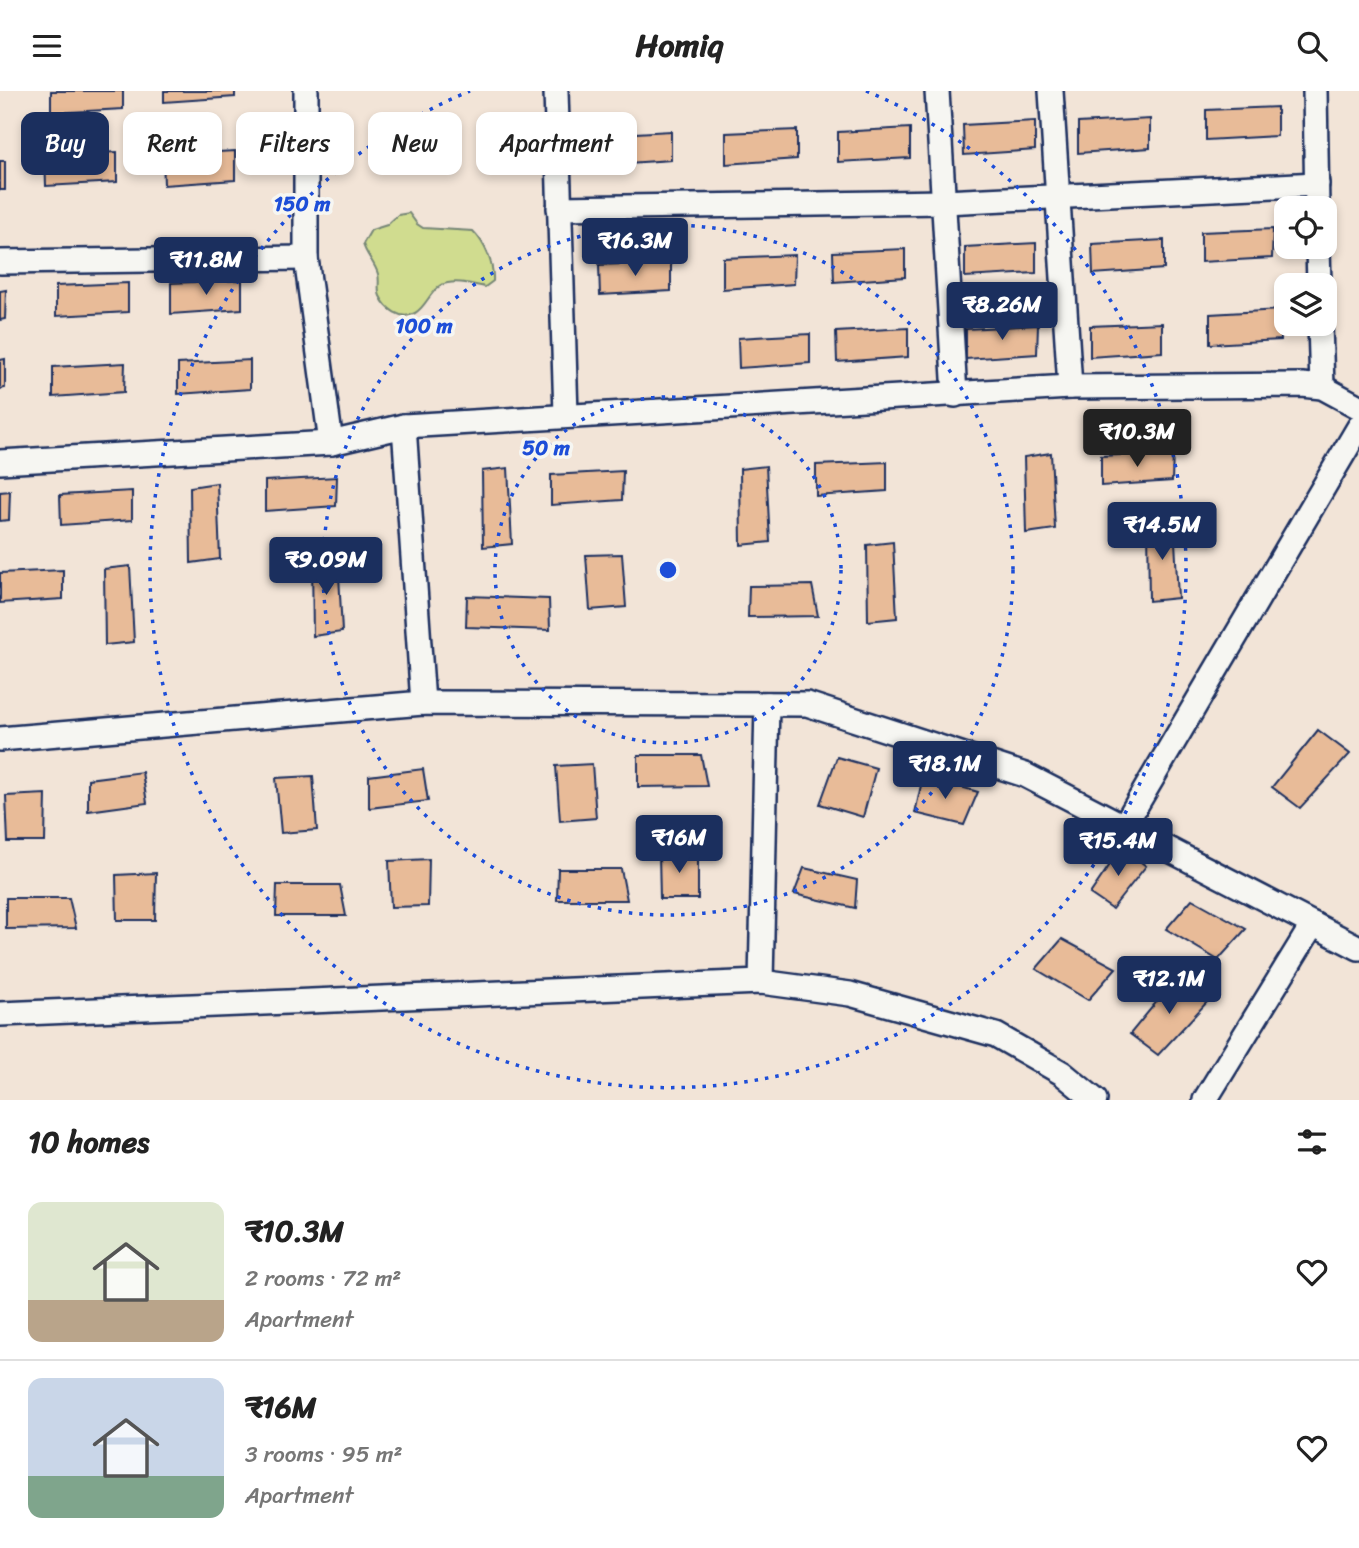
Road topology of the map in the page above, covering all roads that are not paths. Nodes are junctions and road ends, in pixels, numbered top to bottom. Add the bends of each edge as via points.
1 (306, 91) edge
2 (556, 91) edge
3 (937, 91) edge
4 (1051, 91) edge
5 (1315, 91) edge
6 (1317, 184) junction
7 (1317, 196) edge
8 (1058, 198) junction
9 (944, 202) junction
10 (559, 208) junction
11 (306, 258) junction
12 (0, 262) edge
13 (1320, 336) edge
14 (1070, 387) junction
15 (1322, 387) junction
16 (955, 395) junction
17 (1359, 407) edge
18 (566, 415) junction
19 (404, 426) junction
20 (1359, 427) edge
21 (331, 443) junction
22 (0, 462) edge
23 (423, 703) junction
24 (766, 703) junction
25 (0, 739) edge
26 (1124, 826) junction
27 (1313, 924) junction
28 (1359, 948) edge
29 (761, 982) junction
30 (0, 1014) edge
31 (1095, 1100) edge
32 (1205, 1100) edge

1 - 11 street
2 - 10 street
3 - 9 street
4 - 8 street
5 - 6 street
6 - 7 street
6 - 8 street
8 - 9 street
8 - 14 street
9 - 10 street
9 - 16 street
10 - 18 street
11 - 12 street
11 - 21 street
13 - 15 street
14 - 15 street
14 - 16 street
15 - 17 street
16 - 18 street
18 - 19 street
19 - 21 street
19 - 23 street
20 - 26 street
21 - 22 street
23 - 24 street
23 - 25 street
24 - 26 street via 807,704 1025,775
24 - 29 street
26 - 27 street
27 - 28 street
27 - 32 street
29 - 30 street
29 - 31 street via 850,994 996,1035 1062,1073

